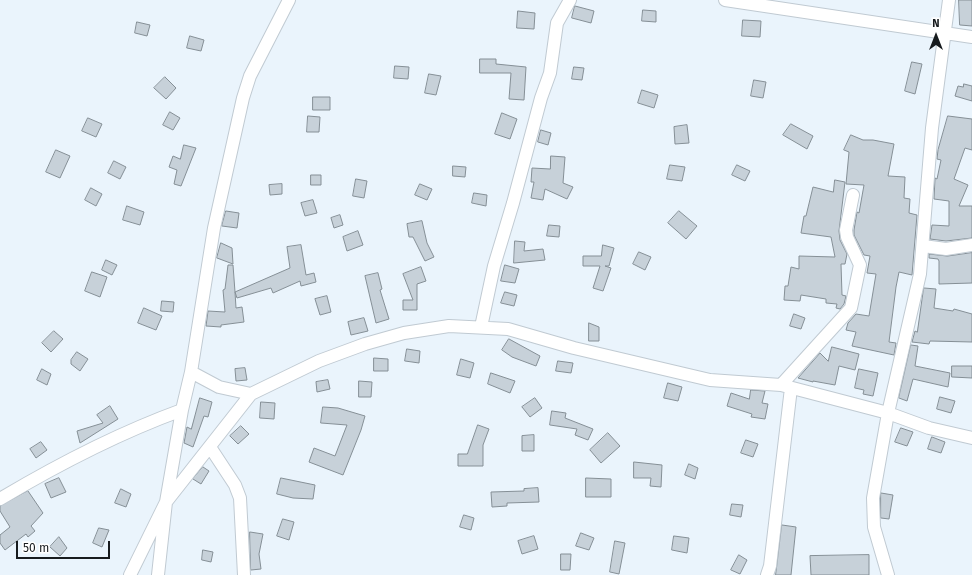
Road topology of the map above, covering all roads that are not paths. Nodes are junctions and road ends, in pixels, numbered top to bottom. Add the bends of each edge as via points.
1 (289, 0) edge
2 (570, 0) edge
3 (725, 0) edge
4 (949, 0) edge
5 (946, 33) junction
6 (972, 37) edge
7 (853, 195) dead end
8 (972, 245) edge
9 (922, 246) junction
10 (480, 327) junction
11 (191, 372) junction
12 (786, 386) junction
13 (250, 394) junction
14 (182, 410) junction
15 (888, 413) junction
16 (972, 438) edge
17 (210, 447) junction
18 (0, 499) edge
19 (166, 502) junction
20 (130, 575) edge
21 (158, 575) edge
22 (244, 575) edge
23 (767, 575) edge
24 (888, 575) edge

1 - 11 street via 250,76 243,98 214,228
2 - 10 street via 557,23 550,73 494,266
3 - 5 street
4 - 5 street
5 - 6 street
5 - 9 street via 932,128
7 - 12 street via 846,237 860,265 851,308
8 - 9 street via 946,249
9 - 15 street via 919,280
10 - 12 street via 508,329 574,348 710,380
10 - 13 street via 449,326 404,333 365,344 319,361
11 - 13 street via 219,387
11 - 14 street
12 - 15 street
12 - 23 street via 770,566
13 - 17 street
14 - 18 street via 65,463
14 - 19 street
15 - 16 street via 928,428
15 - 24 street via 873,498 874,527
17 - 19 street
17 - 22 street via 235,485 240,498
19 - 20 street
19 - 21 street

